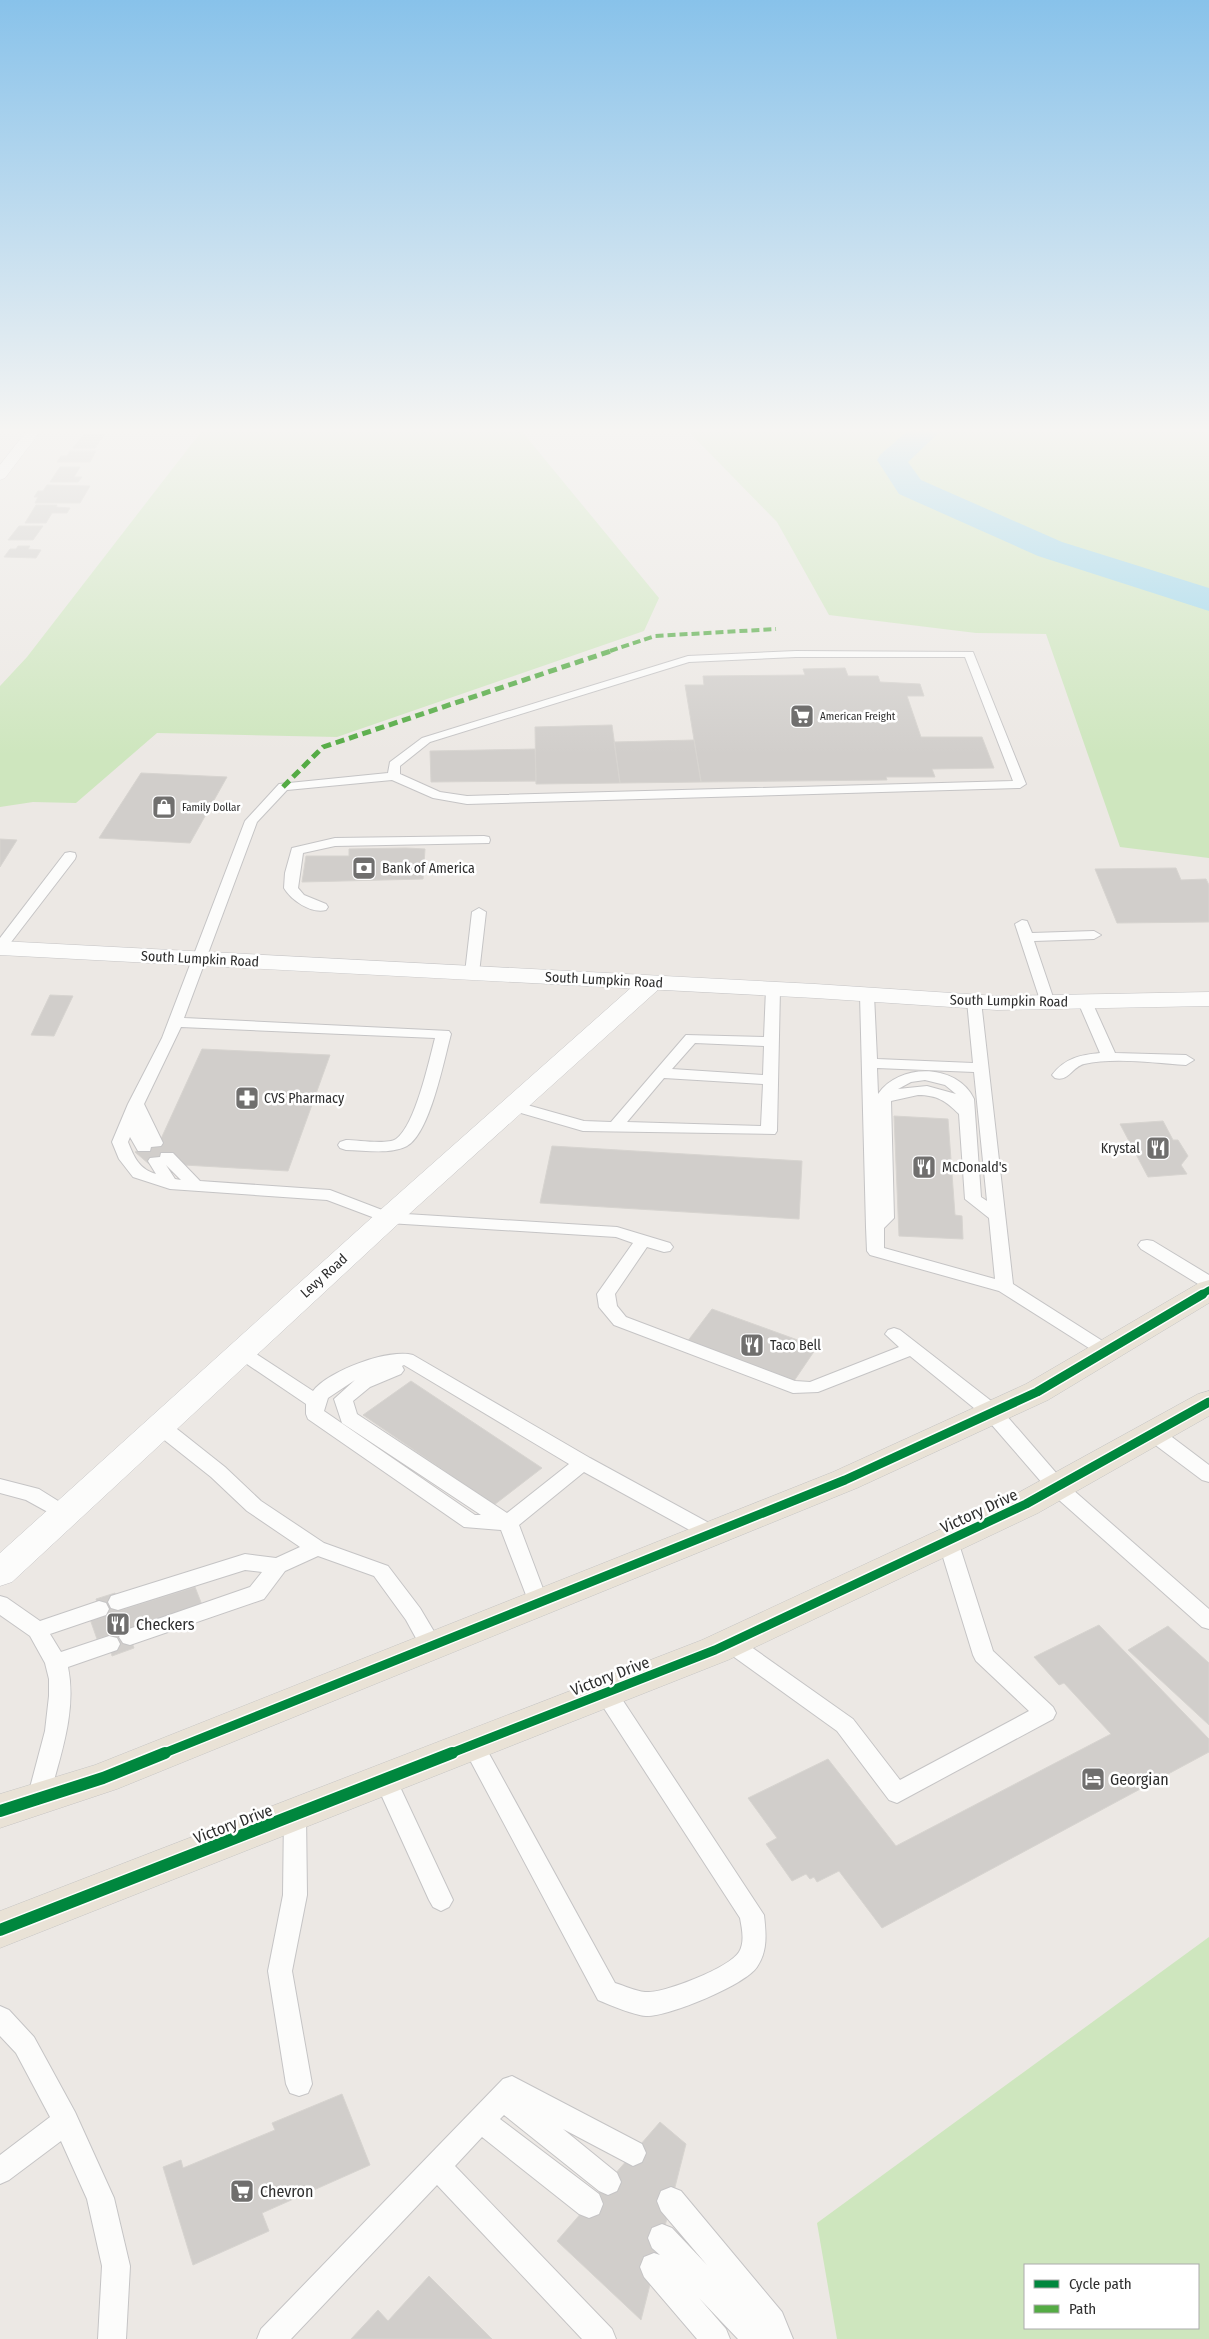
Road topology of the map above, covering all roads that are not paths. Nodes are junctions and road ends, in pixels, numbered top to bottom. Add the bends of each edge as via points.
1 (394, 776) junction
2 (484, 840) dead end
3 (70, 856) dead end
4 (321, 907) dead end
5 (480, 912) dead end
6 (1024, 930) joint
7 (1094, 935) dead end
8 (0, 948) edge
9 (197, 959) junction
10 (472, 973) junction
11 (651, 983) junction
12 (773, 989) junction
13 (867, 995) junction
14 (1209, 999) edge
15 (974, 1002) junction
16 (1048, 1002) junction
17 (1085, 1002) junction
18 (174, 1022) junction
19 (771, 1042) junction
20 (1109, 1057) junction
21 (1186, 1060) dead end
22 (870, 1063) junction
23 (981, 1068) junction
24 (660, 1073) junction
25 (1060, 1075) dead end
26 (770, 1080) junction
27 (136, 1104) junction
28 (513, 1106) junction
29 (129, 1122) junction
30 (616, 1126) junction
31 (346, 1145) dead end
32 (170, 1184) junction
33 (196, 1186) junction
34 (998, 1216) junction
35 (388, 1218) junction
36 (874, 1227) junction
37 (643, 1240) junction
38 (1147, 1245) dead end
39 (664, 1247) dead end
40 (1209, 1283) edge
41 (1005, 1287) junction
42 (1209, 1290) edge
43 (894, 1334) dead end
44 (912, 1349) junction
45 (1106, 1351) junction
46 (241, 1352) junction
47 (424, 1368) junction
48 (316, 1402) junction
49 (1209, 1402) edge
50 (992, 1412) junction
51 (160, 1426) junction
52 (1153, 1433) junction
53 (583, 1463) junction
54 (1209, 1476) edge
55 (0, 1486) edge
56 (1057, 1487) junction
57 (64, 1514) junction
58 (508, 1523) junction
59 (713, 1534) junction
60 (948, 1541) junction
61 (317, 1548) junction
62 (278, 1566) junction
63 (0, 1573) edge
64 (538, 1602) junction
65 (0, 1604) edge
66 (1209, 1620) edge
67 (37, 1630) junction
68 (130, 1637) dead end
69 (730, 1643) junction
70 (109, 1644) dead end
71 (431, 1645) junction
72 (56, 1662) junction
73 (606, 1692) junction
74 (473, 1745) junction
75 (385, 1779) junction
76 (38, 1799) junction
77 (0, 1811) edge
78 (295, 1814) junction
79 (441, 1900) dead end
80 (0, 1930) edge
81 (0, 2018) edge
82 (299, 2084) dead end
83 (503, 2098) junction
84 (481, 2120) junction
85 (66, 2122) junction
86 (633, 2153) dead end
87 (437, 2166) junction
88 (0, 2171) edge
89 (608, 2182) dead end
90 (671, 2201) dead end
91 (589, 2204) dead end
92 (662, 2238) dead end
93 (654, 2267) dead end
94 (112, 2339) edge
95 (271, 2339) edge
96 (602, 2339) edge
97 (716, 2339) edge
98 (757, 2339) edge
99 (779, 2339) edge

1 - 1 lane via 437,795 467,800 1020,784 969,654 796,654 688,659 426,740 394,765
1 - 9 lane via 283,786 251,820
2 - 4 lane via 336,842 297,851 290,886 292,892 300,900
3 - 8 lane
5 - 10 lane
6 - 7 lane
6 - 16 lane
8 - 9 main road, South Lumpkin Road
9 - 10 main road, South Lumpkin Road
9 - 18 lane
10 - 11 main road, South Lumpkin Road
11 - 12 main road, South Lumpkin Road
11 - 28 main road, Levy Road
12 - 13 main road, South Lumpkin Road
12 - 19 lane
13 - 15 main road, South Lumpkin Road
13 - 22 lane
14 - 17 main road, South Lumpkin Road
15 - 16 main road, South Lumpkin Road
15 - 23 lane
16 - 17 main road, South Lumpkin Road
17 - 20 lane
18 - 27 lane
18 - 31 lane via 444,1034 418,1123 402,1142 388,1146
19 - 24 lane via 691,1038
19 - 26 lane
20 - 21 lane
20 - 25 lane via 1078,1060
22 - 23 lane
22 - 36 lane
23 - 34 lane
24 - 26 lane
24 - 30 lane
26 - 30 lane via 769,1131
27 - 29 lane
27 - 29 lane via 149,1146
28 - 30 lane via 583,1126
28 - 35 main road, Levy Road
29 - 32 lane via 120,1142 127,1159 139,1174
32 - 33 lane
32 - 33 lane via 161,1159
33 - 35 lane via 330,1195
34 - 36 lane via 973,1199 966,1099 959,1087 947,1080 927,1076 906,1078 893,1085 883,1099 886,1218
34 - 41 lane
35 - 37 lane via 617,1232
35 - 46 main road, Levy Road
36 - 41 lane via 876,1251
37 - 39 lane
37 - 44 lane via 606,1294 608,1308 620,1321 793,1387 811,1388
38 - 40 lane
41 - 45 lane
42 - 45 highway
43 - 44 lane
44 - 50 lane
45 - 50 highway via 1037,1392
46 - 48 lane
46 - 51 main road, Levy Road
47 - 48 lane via 407,1359 392,1360 353,1372 329,1387
47 - 53 lane
47 - 58 lane via 393,1370 363,1383 343,1399 349,1418
48 - 58 lane via 315,1414 471,1522
49 - 52 highway, Victory Drive
50 - 56 lane
50 - 59 highway via 845,1480
51 - 57 main road, Levy Road
51 - 61 lane via 218,1472 254,1506
52 - 54 lane
52 - 56 highway, Victory Drive
53 - 58 lane
53 - 59 lane
55 - 57 lane via 32,1494
56 - 60 highway, Victory Drive
56 - 66 lane
57 - 63 main road, Levy Road
58 - 64 lane
59 - 64 highway
60 - 69 highway, Victory Drive
60 - 69 lane via 984,1655 1046,1714 897,1793 845,1725
61 - 62 lane
61 - 71 lane via 381,1572 413,1614
62 - 67 lane via 245,1562
62 - 68 lane via 257,1593
64 - 71 highway
65 - 67 lane
67 - 72 lane
69 - 73 highway, Victory Drive
70 - 72 lane
71 - 76 highway via 103,1778
72 - 76 lane via 60,1702
73 - 74 highway, Victory Drive
73 - 74 lane via 752,1914 755,1941 748,1960 722,1979 646,2004 607,1992
74 - 75 highway, Victory Drive
75 - 78 highway, Victory Drive
75 - 79 lane
76 - 77 highway
78 - 80 highway, Victory Drive
78 - 82 lane via 295,1895 280,1971
81 - 85 lane via 25,2045
83 - 84 lane
83 - 86 lane via 512,2088
83 - 89 lane
84 - 87 lane
84 - 91 lane
85 - 88 lane
85 - 94 lane via 100,2198 116,2266
87 - 95 lane
87 - 96 lane
90 - 99 lane via 772,2322
92 - 98 lane
93 - 97 lane

